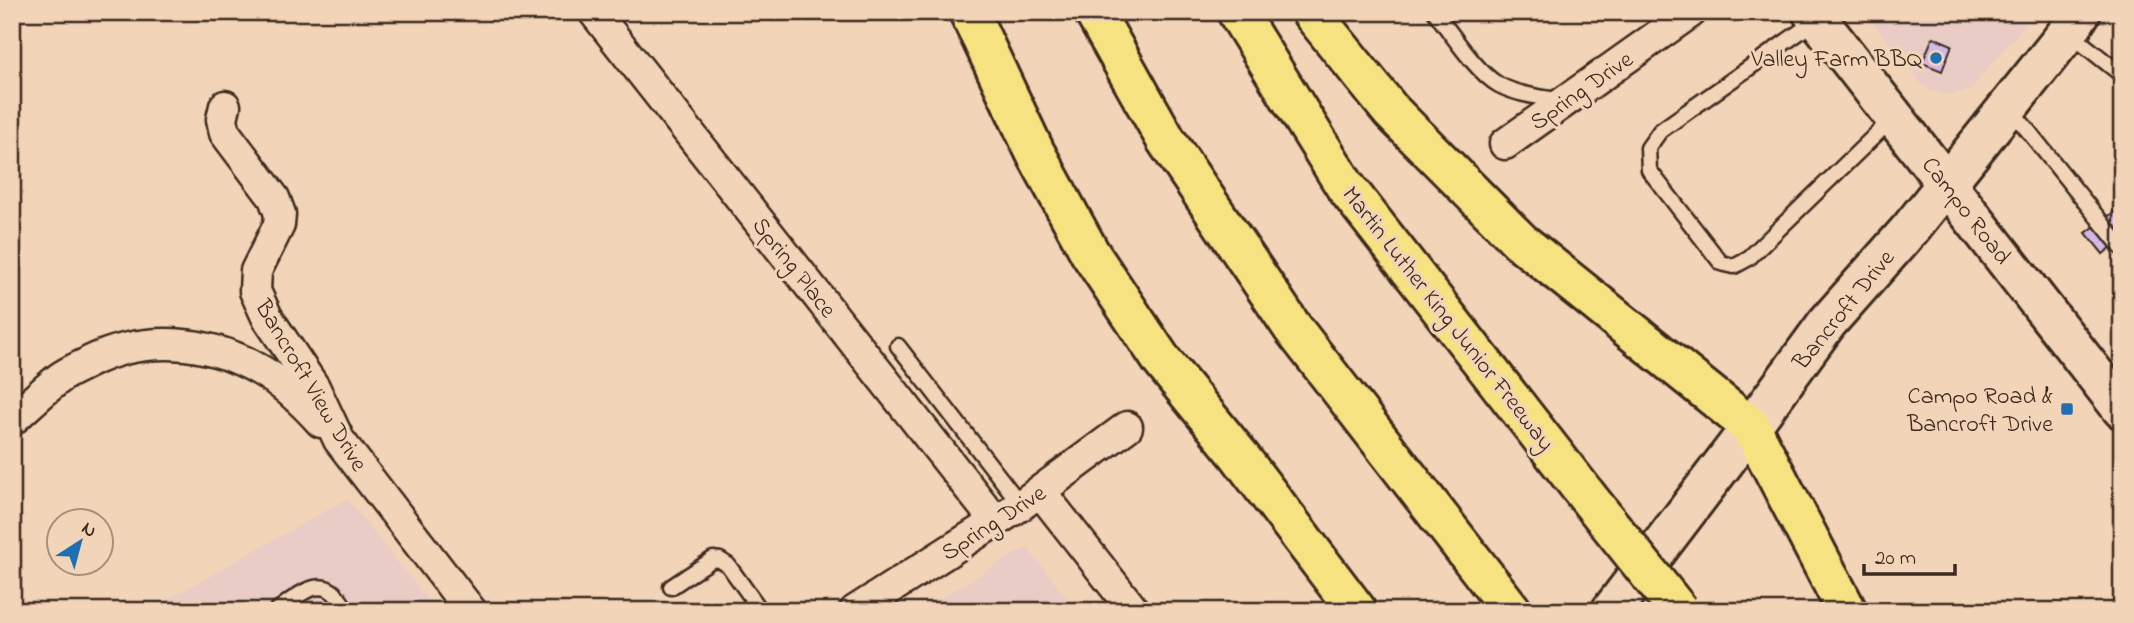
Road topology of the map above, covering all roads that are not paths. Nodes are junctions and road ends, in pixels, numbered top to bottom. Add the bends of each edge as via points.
1 (594, 12) edge
2 (969, 12) edge
3 (1094, 12) edge
4 (1237, 12) edge
5 (1311, 12) edge
6 (1435, 12) edge
7 (1690, 12) edge
8 (1819, 15) edge
9 (2074, 22) edge
10 (2122, 75) edge
11 (1565, 102) junction
12 (225, 106) dead end
13 (2008, 106) junction
14 (1893, 117) junction
15 (1505, 144) dead end
16 (1947, 183) junction
17 (2122, 248) edge
18 (898, 346) dead end
19 (2122, 409) edge
20 (12, 420) edge
21 (1127, 427) dead end
22 (1751, 427) junction
23 (340, 440) junction
24 (1030, 498) junction
25 (996, 522) junction
26 (671, 587) dead end
27 (1506, 603) edge
28 (276, 611) edge
29 (348, 611) edge
30 (471, 611) edge
31 (761, 611) edge
32 (855, 611) edge
33 (1134, 611) edge
34 (1357, 611) edge
35 (1611, 611) edge
36 (1679, 611) edge
37 (1847, 611) edge

1 - 25 street, Spring Place
2 - 34 highway via 1035,152 1090,253 1162,361
3 - 27 highway via 1166,140 1292,327
4 - 36 highway, Martin Luther King Junior Freeway, bridge via 1345,186
5 - 22 highway via 1391,111 1521,242
6 - 11 lane via 1473,61 1498,84
7 - 11 street, Spring Drive
8 - 14 street, Campo Road
8 - 14 lane via 1660,131 1648,148 1648,170 1720,263 1734,266 1749,258
9 - 10 lane
9 - 13 street, Bancroft Drive
11 - 15 street, Spring Drive
12 - 23 street, Bancroft View Drive via 225,133 274,198 280,214 256,271 255,291 314,387
13 - 16 street, Bancroft Drive
13 - 17 lane
14 - 16 street, Campo Road
16 - 19 street, Campo Road
16 - 22 street, Bancroft Drive via 1827,323
18 - 24 lane
20 - 23 street via 62,375 111,351 159,342 204,348 260,370 297,397
21 - 24 street, Spring Drive
22 - 35 street, Bancroft Drive
22 - 37 highway
23 - 30 street, Bancroft View Drive
24 - 25 street, Spring Drive
24 - 33 street
25 - 32 street, Spring Drive
26 - 31 lane via 720,559
28 - 29 lane via 312,588 326,587

